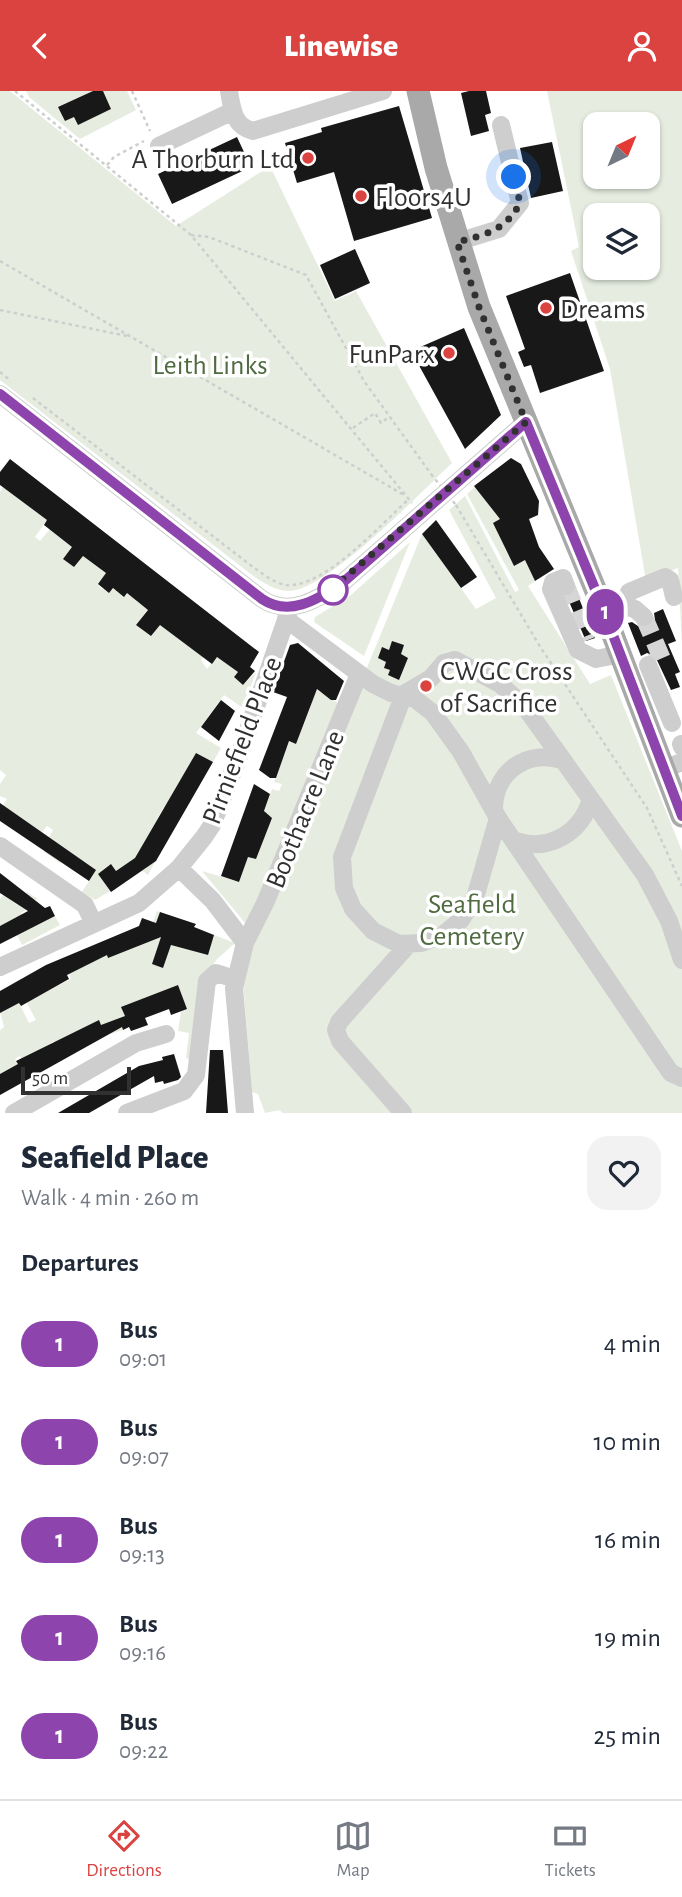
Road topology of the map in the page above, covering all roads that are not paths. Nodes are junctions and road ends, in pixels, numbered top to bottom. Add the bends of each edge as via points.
1 (229, 91) edge
2 (383, 91) edge
3 (418, 91) edge
4 (233, 111) junction
5 (501, 125) dead end
6 (159, 146) dead end
7 (457, 242) junction
8 (6, 387) edge
9 (526, 422) junction
10 (566, 586) dead end
11 (674, 597) dead end
12 (600, 601) junction
13 (624, 607) junction
14 (288, 613) junction
15 (643, 617) tunnel mouth
16 (589, 640) tunnel mouth
17 (630, 663) junction
18 (359, 674) junction
19 (404, 694) junction
20 (672, 723) dead end
21 (677, 756) edge
22 (564, 761) junction
23 (591, 799) junction
24 (496, 814) junction
25 (682, 816) edge
26 (513, 840) junction
27 (0, 846) edge
28 (179, 868) junction
29 (93, 922) junction
30 (245, 943) junction
31 (407, 946) junction
32 (682, 960) edge
33 (0, 967) edge
34 (235, 979) junction
35 (166, 1034) dead end
36 (682, 1078) edge
37 (14, 1113) edge
38 (127, 1113) edge
39 (245, 1113) edge
40 (403, 1113) edge

1 - 4 street
2 - 4 street via 262,128 246,129
3 - 7 main road
4 - 6 street
5 - 7 street via 520,203 499,229
7 - 9 main road
8 - 14 street via 262,599
9 - 12 main road
9 - 14 street via 340,585
10 - 17 street via 563,578 551,589 573,644 586,656
11 - 13 street via 665,577 629,592
12 - 13 street
12 - 17 main road
13 - 15 street
14 - 18 street
14 - 28 street, Pirniefield Place via 212,825
16 - 17 street
17 - 20 street
17 - 21 main road
18 - 19 street via 382,689
18 - 30 street, Boothacre Lane
19 - 22 street via 431,678 444,663 460,661 516,698
19 - 24 street via 433,713
19 - 31 street via 342,857 341,873 360,919 379,935
21 - 25 main road
22 - 23 street
22 - 24 street via 539,757 515,765 498,785
23 - 26 street via 578,824 562,838 534,844
23 - 32 street via 653,888
24 - 26 street
24 - 31 street via 479,889 467,914 443,935
26 - 36 street via 668,1069
27 - 29 street via 85,905
28 - 29 street, Pirniefield Place via 139,903
28 - 30 street via 213,901
29 - 33 street, Pirniefield Place
30 - 34 street, Boothacre Lane
31 - 40 street via 338,1022 336,1030 340,1041
34 - 38 street via 216,973 207,981 192,1084
34 - 39 street, Boothacre Lane
35 - 37 street via 136,1043

